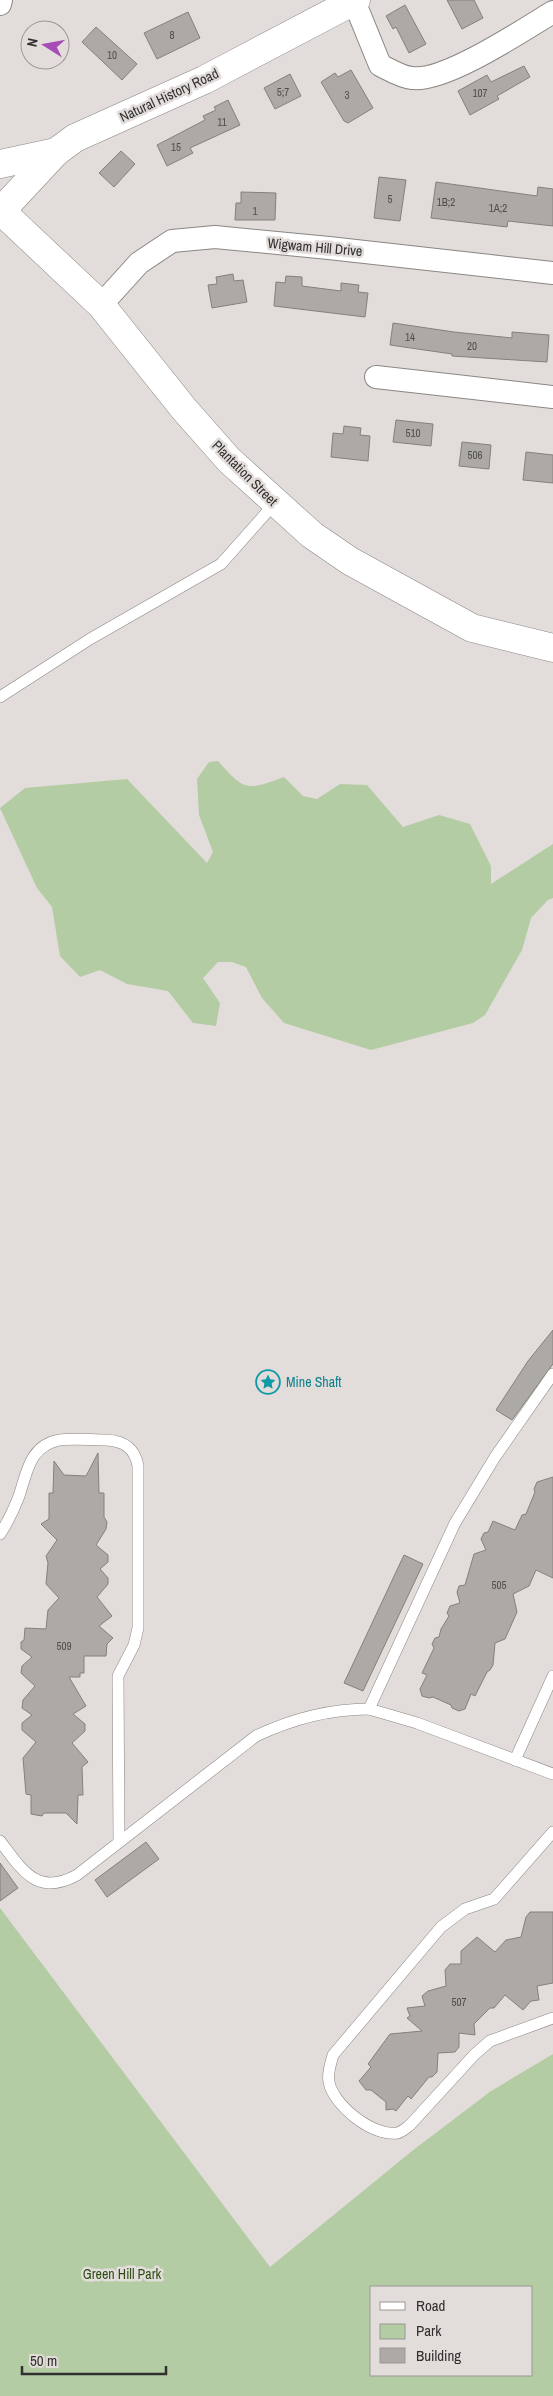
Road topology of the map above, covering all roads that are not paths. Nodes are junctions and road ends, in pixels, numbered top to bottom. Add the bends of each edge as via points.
1 (1, 0) edge
2 (354, 0) edge
3 (0, 4) edge
4 (553, 12) edge
5 (56, 152) junction
6 (0, 164) edge
7 (0, 210) edge
8 (553, 273) edge
9 (101, 305) junction
10 (376, 377) dead end
11 (553, 397) edge
12 (275, 503) junction
13 (553, 648) edge
14 (0, 697) edge
15 (553, 1374) edge
16 (0, 1534) edge
17 (553, 1676) edge
18 (369, 1709) junction
19 (515, 1760) junction
20 (553, 1774) edge
21 (553, 1832) edge
22 (0, 1841) edge
23 (119, 1842) junction
24 (553, 2018) edge

1 - 3 street
2 - 4 street via 380,66 407,77 425,78 451,70
2 - 5 main road, Natural History Road via 204,80 75,138
5 - 6 main road
5 - 7 main road, Natural History Road
7 - 9 main road, Plantation Street
8 - 9 street, Wigwam Hill Drive via 215,238 172,241 140,263
9 - 12 main road, Plantation Street via 184,409 229,460
10 - 11 street
12 - 13 main road, Plantation Street via 334,551 420,601 472,628
12 - 14 lane via 221,564 90,639
15 - 18 lane via 495,1457 455,1522
16 - 23 lane via 9,1519 29,1462 50,1444 60,1440 108,1440 126,1444 133,1450 138,1466 138,1628 134,1645 118,1676
17 - 19 lane
18 - 19 lane via 418,1723
18 - 23 lane via 341,1709 286,1722 256,1736
19 - 20 lane
21 - 24 lane via 494,1899 466,1909 441,1927 333,2055 328,2082 334,2097 345,2110 376,2130 400,2133 490,2041
22 - 23 lane via 25,1872 46,1883 63,1883

